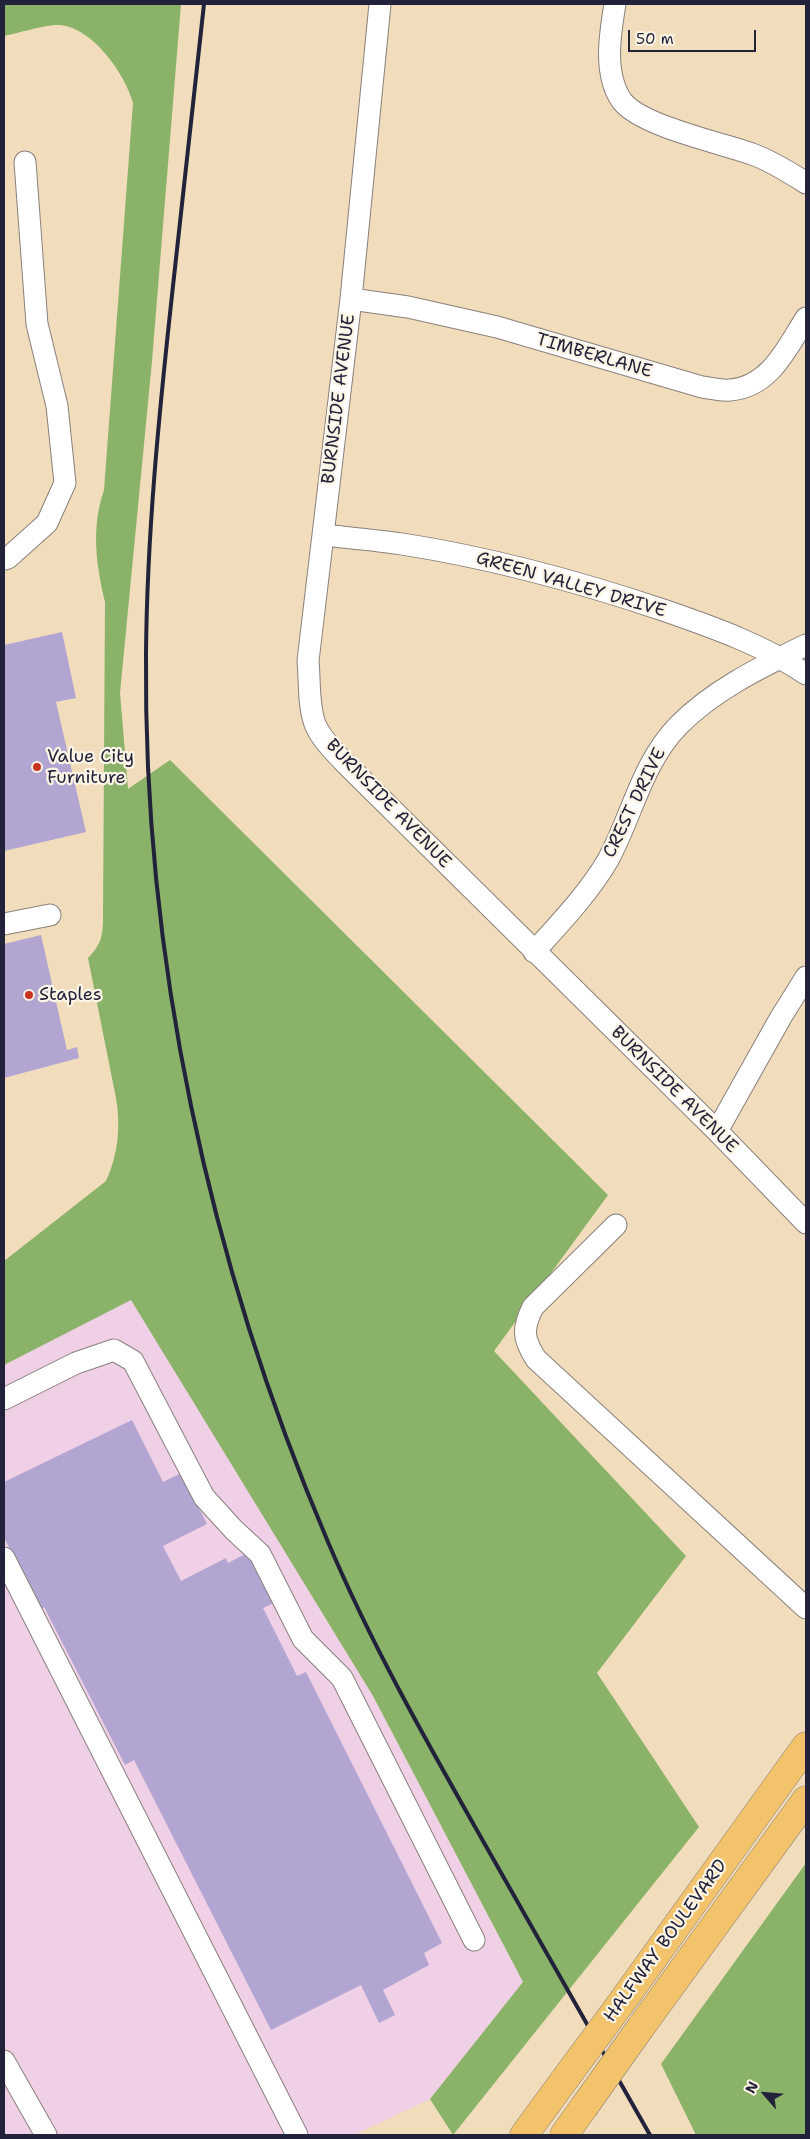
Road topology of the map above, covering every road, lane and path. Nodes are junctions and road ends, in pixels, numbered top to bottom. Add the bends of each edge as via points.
1 (380, 4) edge
2 (615, 4) edge
3 (25, 162) dead end
4 (806, 183) edge
5 (351, 299) junction
6 (806, 318) edge
7 (323, 535) junction
8 (4, 559) edge
9 (806, 645) edge
10 (782, 658) junction
11 (806, 674) edge
12 (50, 915) dead end
13 (4, 924) edge
14 (534, 952) junction
15 (806, 977) edge
16 (717, 1131) junction
17 (806, 1223) edge
18 (616, 1226) dead end
19 (4, 1399) edge
20 (4, 1558) edge
21 (806, 1608) edge
22 (806, 1746) edge
23 (806, 1800) edge
24 (474, 1940) dead end
25 (6, 2069) edge
26 (46, 2135) edge
27 (297, 2135) edge
28 (524, 2135) edge
29 (564, 2135) edge

1 - 5 street, BURNSIDE AVENUE
2 - 4 street via 610,60 613,83 623,101 635,112 658,123 754,155
3 - 8 street via 36,324 57,406 64,483 46,523
5 - 6 street, TIMBERLANE via 408,307 497,327 702,387 729,390 748,386 775,367
5 - 7 street, BURNSIDE AVENUE
7 - 10 street, GREEN VALLEY DRIVE via 402,544 552,576 724,631
7 - 14 street, BURNSIDE AVENUE via 308,660 315,724 344,762
9 - 10 street, CREST DRIVE
10 - 11 street, GREEN VALLEY DRIVE
10 - 14 street, CREST DRIVE via 705,702 678,726 646,772 607,861 588,889
12 - 13 street
14 - 16 street, BURNSIDE AVENUE
15 - 16 street via 780,1016
16 - 17 street, BURNSIDE AVENUE
18 - 21 street via 533,1307 525,1330 527,1345 536,1359
19 - 24 street via 76,1363 114,1350 133,1361 204,1496 260,1554 303,1640 342,1678
20 - 27 street
22 - 28 main road, HALFWAY BOULEVARD, bridge
23 - 29 main road, HALFWAY BOULEVARD, bridge
25 - 26 street

